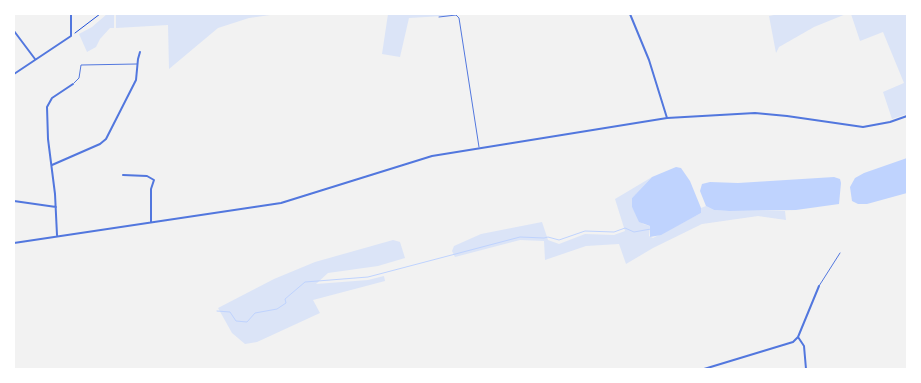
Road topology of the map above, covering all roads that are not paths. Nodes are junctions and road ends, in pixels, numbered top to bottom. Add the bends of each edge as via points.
1 (71, 14) edge
2 (630, 14) edge
3 (439, 17) dead end
4 (14, 31) edge
5 (140, 52) dead end
6 (35, 59) junction
7 (138, 64) junction
8 (14, 74) edge
9 (73, 84) joint
10 (907, 116) edge
11 (667, 118) junction
12 (479, 148) junction
13 (52, 165) junction
14 (123, 175) dead end
15 (14, 201) edge
16 (56, 207) junction
17 (151, 222) junction
18 (57, 235) junction
19 (14, 243) edge
20 (840, 253) dead end
21 (819, 286) joint
22 (798, 337) junction
23 (704, 369) edge
24 (806, 369) edge

1 - 6 street via 70,36
2 - 11 street
3 - 12 lane via 456,15 459,18
4 - 6 street
5 - 7 street
6 - 8 street
7 - 9 lane via 81,65
7 - 13 street via 136,80 106,139
9 - 13 street via 48,104
10 - 11 street via 863,127 755,113
11 - 12 street
12 - 17 street via 423,158 281,203
13 - 16 street
14 - 17 street via 147,176 154,180
15 - 16 street
16 - 18 street
17 - 18 street
18 - 19 street
20 - 21 lane
21 - 22 street
22 - 23 street via 783,346
22 - 24 street via 804,346

